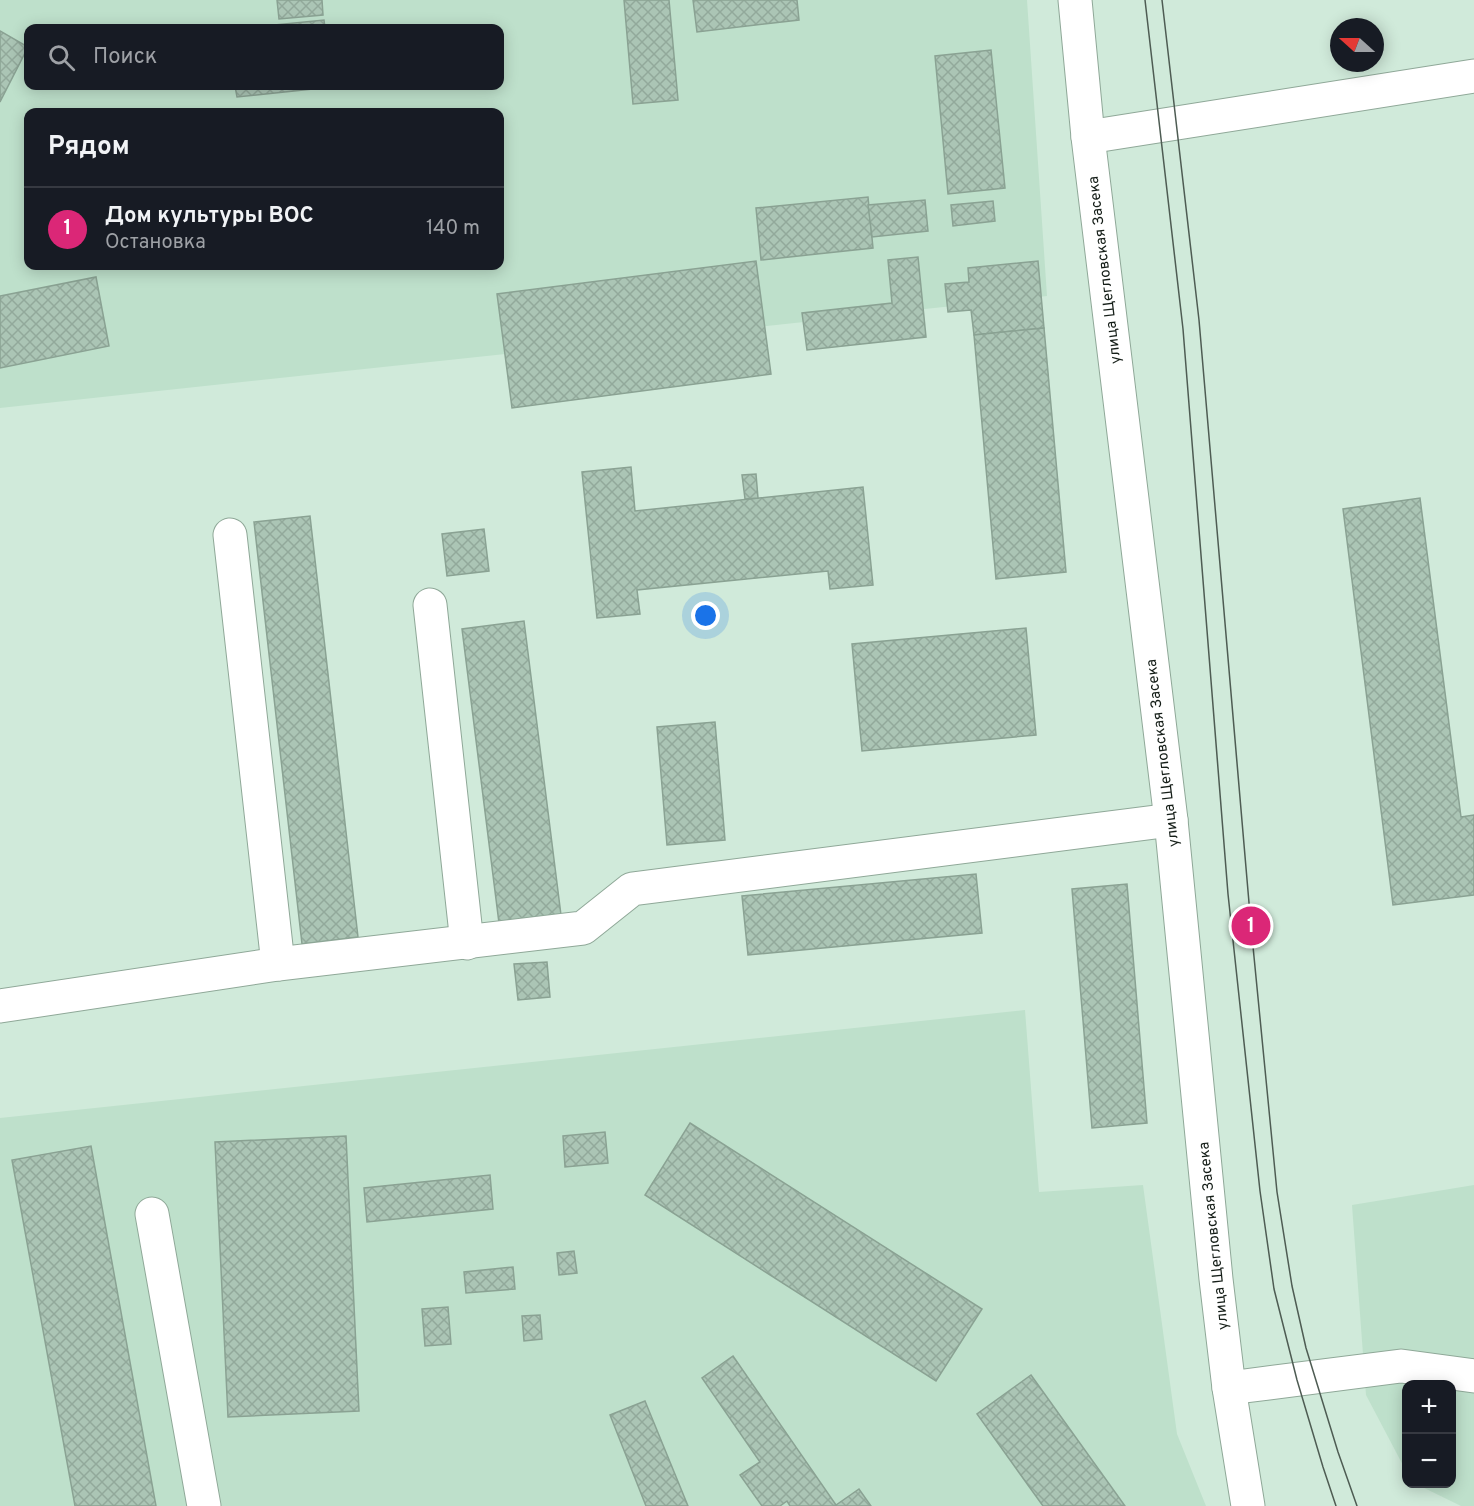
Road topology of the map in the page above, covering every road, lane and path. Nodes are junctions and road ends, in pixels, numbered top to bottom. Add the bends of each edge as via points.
1 (1075, 0) edge
2 (1474, 76) edge
3 (1088, 137) junction
4 (230, 535) dead end
5 (430, 605) dead end
6 (1171, 820) junction
7 (467, 943) junction
8 (278, 964) junction
9 (0, 1006) edge
10 (152, 1214) dead end
11 (1474, 1376) edge
12 (1229, 1388) junction
13 (204, 1506) edge
14 (1248, 1506) edge

1 - 3 street, улица Щегловская Засека
2 - 3 street
3 - 6 street, улица Щегловская Засека
4 - 8 street
5 - 7 street
6 - 7 street via 632,890 583,928
6 - 12 street, улица Щегловская Засека
7 - 8 street
8 - 9 street
10 - 13 street
11 - 12 street via 1401,1365
12 - 14 street, улица Щегловская Засека

